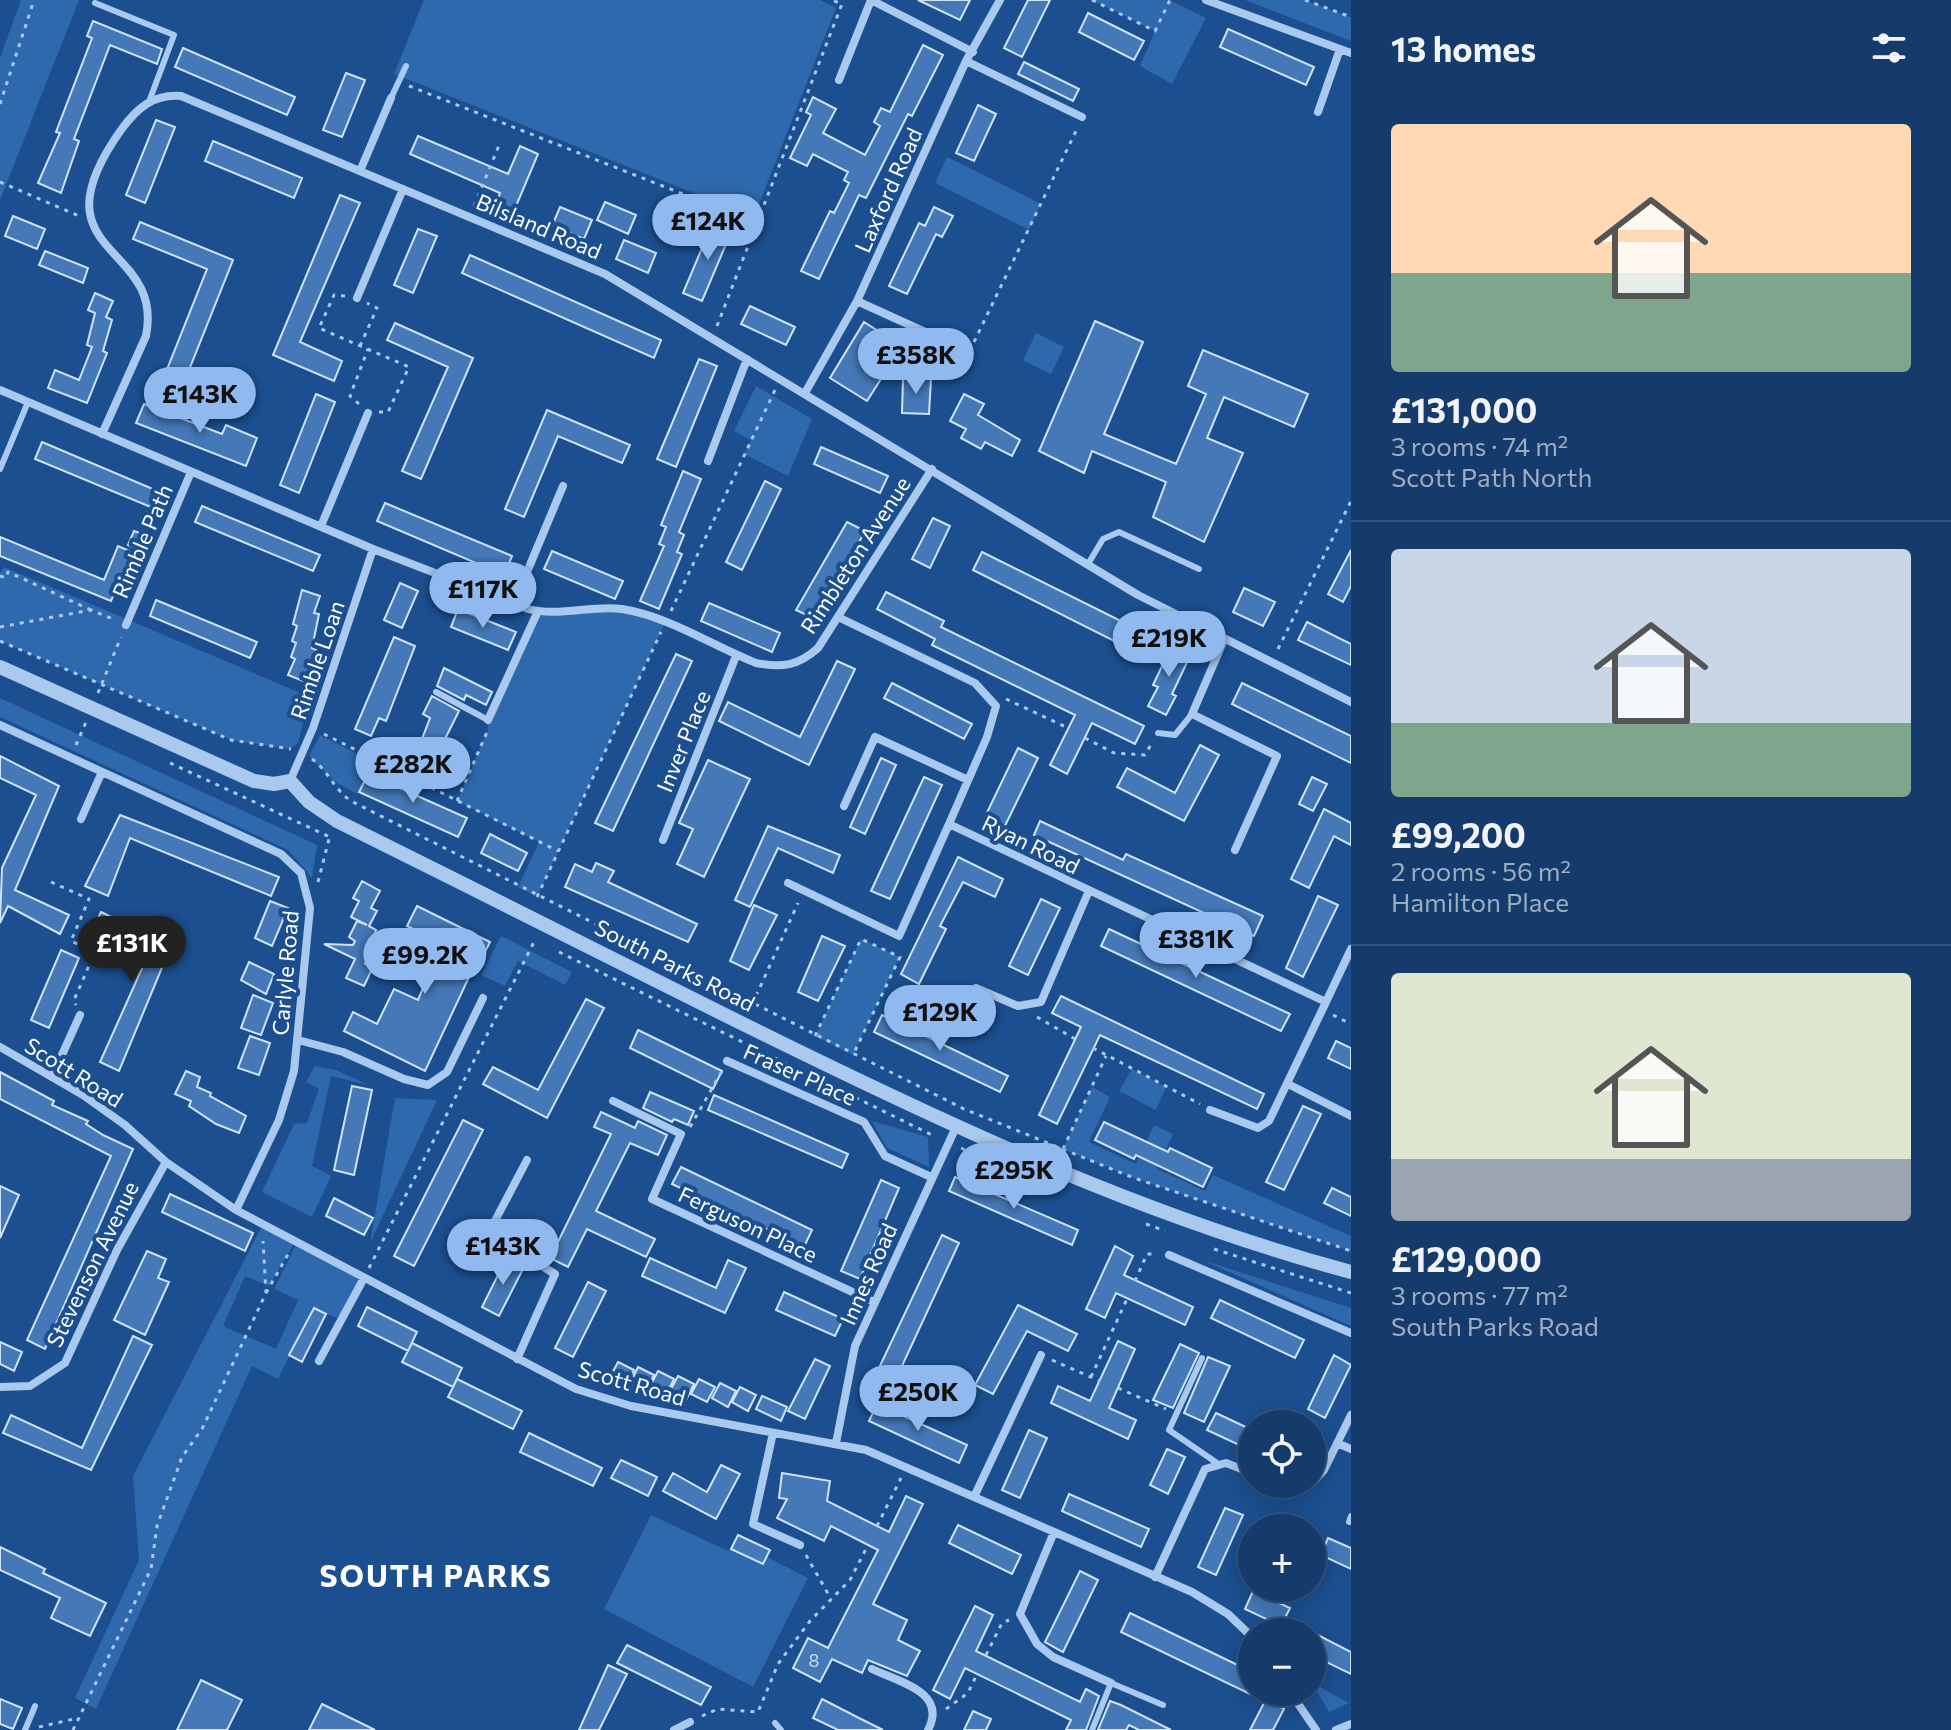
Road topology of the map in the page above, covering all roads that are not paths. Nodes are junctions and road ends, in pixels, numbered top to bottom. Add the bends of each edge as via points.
1 (871, 0) edge
2 (1000, 0) edge
3 (1206, 0) edge
4 (95, 3) dead end
5 (1229, 4) edge
6 (1340, 49) junction
7 (973, 52) junction
8 (1351, 53) edge
9 (966, 61) junction
10 (406, 66) dead end
11 (839, 80) dead end
12 (391, 98) joint
13 (150, 99) junction
14 (1318, 112) dead end
15 (1082, 117) road end
16 (360, 171) junction
17 (403, 189) junction
18 (357, 298) road end
19 (857, 301) junction
20 (969, 352) road end
21 (747, 359) junction
22 (0, 390) edge
23 (805, 393) junction
24 (28, 402) junction
25 (368, 413) road end
26 (102, 434) junction
27 (708, 461) dead end
28 (0, 469) edge
29 (932, 469) junction
30 (191, 472) junction
31 (563, 486) dead end
32 (321, 526) junction
33 (373, 549) junction
34 (1088, 564) junction
35 (1199, 569) dead end
36 (514, 603) junction
37 (538, 611) junction
38 (838, 617) junction
39 (126, 625) road end
40 (1224, 640) junction
41 (736, 656) junction
42 (0, 667) edge
43 (436, 692) dead end
44 (1351, 702) edge
45 (1192, 714) junction
46 (488, 720) joint
47 (0, 725) edge
48 (1158, 733) road end
49 (101, 774) junction
50 (968, 780) junction
51 (290, 781) junction
52 (844, 806) dead end
53 (81, 819) dead end
54 (949, 824) junction
55 (663, 840) dead end
56 (1235, 850) dead end
57 (788, 883) dead end
58 (1088, 893) junction
59 (1351, 949) edge
60 (976, 988) dead end
61 (483, 998) dead end
62 (1324, 1006) junction
63 (80, 1015) road end
64 (298, 1040) junction
65 (0, 1047) edge
66 (727, 1061) road end
67 (52, 1077) junction
68 (1288, 1084) junction
69 (613, 1101) dead end
70 (1210, 1110) road end
71 (1351, 1116) edge
72 (956, 1127) junction
73 (527, 1160) dead end
74 (166, 1162) junction
75 (931, 1177) junction
76 (236, 1210) junction
77 (1169, 1255) road end
78 (1351, 1272) edge
79 (364, 1278) junction
80 (874, 1302) junction
81 (1351, 1333) edge
82 (1041, 1355) road end
83 (1202, 1358) dead end
84 (517, 1359) junction
85 (319, 1361) dead end
86 (0, 1387) edge
87 (1351, 1415) edge
88 (773, 1433) junction
89 (836, 1443) junction
90 (1337, 1443) junction
91 (1351, 1449) edge
92 (1217, 1463) junction
93 (1326, 1466) edge
94 (1238, 1469) edge
95 (974, 1497) junction
96 (1054, 1532) junction
97 (800, 1545) road end
98 (1155, 1577) junction
99 (1238, 1624) edge
100 (872, 1669) dead end
101 (1111, 1683) junction
102 (1163, 1705) dead end
103 (35, 1706) dead end
104 (1300, 1706) edge
105 (690, 1722) road end
106 (775, 1723) dead end
107 (1351, 1724) edge
108 (25, 1730) edge
109 (674, 1730) edge
110 (781, 1730) edge
111 (928, 1730) edge
112 (1092, 1730) edge
113 (1316, 1730) edge
114 (1336, 1730) edge

1 - 7 street
1 - 11 street
2 - 7 street, Laxford Road
3 - 5 street
4 - 13 lane via 174,35
5 - 6 street
6 - 8 street
6 - 14 street
7 - 9 street, Laxford Road
9 - 15 street
9 - 19 street, Laxford Road
10 - 12 lane
12 - 16 street
13 - 16 street, Bilsland Road via 181,96
13 - 26 street via 126,124 88,201 99,238 143,286 150,319
16 - 17 street, Bilsland Road
17 - 18 street
17 - 21 street, Bilsland Road via 605,274
19 - 20 street
19 - 23 street, Laxford Road
21 - 23 street, Bilsland Road
21 - 27 street
22 - 24 street, Rimbleton Avenue
23 - 29 street, Bilsland Road
24 - 26 street, Rimbleton Avenue
24 - 28 lane
25 - 32 street
26 - 30 street, Rimbleton Avenue
29 - 34 street, Bilsland Road
29 - 38 street, Rimbleton Avenue
30 - 32 street, Rimbleton Avenue
30 - 39 street, Rimble Path
31 - 36 street
32 - 33 street, Rimbleton Avenue
33 - 36 street, Rimbleton Avenue
33 - 51 street, Rimble Loan
34 - 35 lane via 1103,539 1119,532
34 - 40 street, Bilsland Road
36 - 37 street, Rimbleton Avenue
37 - 41 street, Rimbleton Avenue via 623,610
37 - 46 street
38 - 41 street, Rimbleton Avenue via 818,648 793,665 774,667
38 - 50 street, Ryan Road via 975,683 996,706
40 - 44 street, Bilsland Road
40 - 45 street
41 - 55 street, Inver Place
42 - 51 street via 254,781
43 - 46 lane
45 - 48 lane via 1175,735
45 - 56 street via 1277,756
47 - 49 street, Carlyle Road
49 - 53 street
49 - 64 street, Carlyle Road via 281,854 304,880 310,908
50 - 52 street via 875,737
50 - 54 street, Ryan Road
51 - 72 street, South Parks Road via 337,821
54 - 57 street via 899,936
54 - 58 street, Ryan Road
58 - 60 street via 1041,1002 1018,1006
58 - 62 street, Ryan Road
59 - 62 street
61 - 64 street via 447,1072 428,1085
62 - 68 street
63 - 67 street
64 - 76 street, Carlyle Road via 289,1096
65 - 67 street, Scott Road
66 - 75 street, Fraser Place via 864,1122 885,1156
67 - 74 street, Scott Road via 125,1125
68 - 70 street via 1269,1121 1258,1128
68 - 71 street
69 - 80 street, Ferguson Place via 681,1134 652,1199
72 - 75 street, Innes Road
72 - 78 street, South Parks Road via 1191,1221
73 - 84 street via 488,1234 555,1274
74 - 76 street, Scott Road
74 - 86 street, Stevenson Avenue via 117,1250 65,1363 30,1386
75 - 80 street, Innes Road
76 - 79 street, Scott Road
77 - 81 street
79 - 84 street, Scott Road
79 - 85 street
80 - 89 street, Innes Road via 855,1346
82 - 95 street
83 - 92 lane via 1169,1430
84 - 88 street, Scott Road via 576,1389 631,1406
87 - 90 street
88 - 89 street, Scott Road
88 - 97 street via 753,1524
89 - 95 street, Scott Road via 866,1450
90 - 91 street
90 - 93 street
92 - 94 street
92 - 98 street via 1200,1477
95 - 96 street, Scott Road
96 - 98 street, Scott Road
96 - 101 street via 1020,1614 1037,1644 1053,1657
98 - 99 street, Scott Road via 1192,1592
100 - 111 street via 927,1696 934,1704
101 - 102 lane
101 - 112 lane
103 - 108 lane
104 - 113 street
105 - 109 street
106 - 110 lane
107 - 114 street

